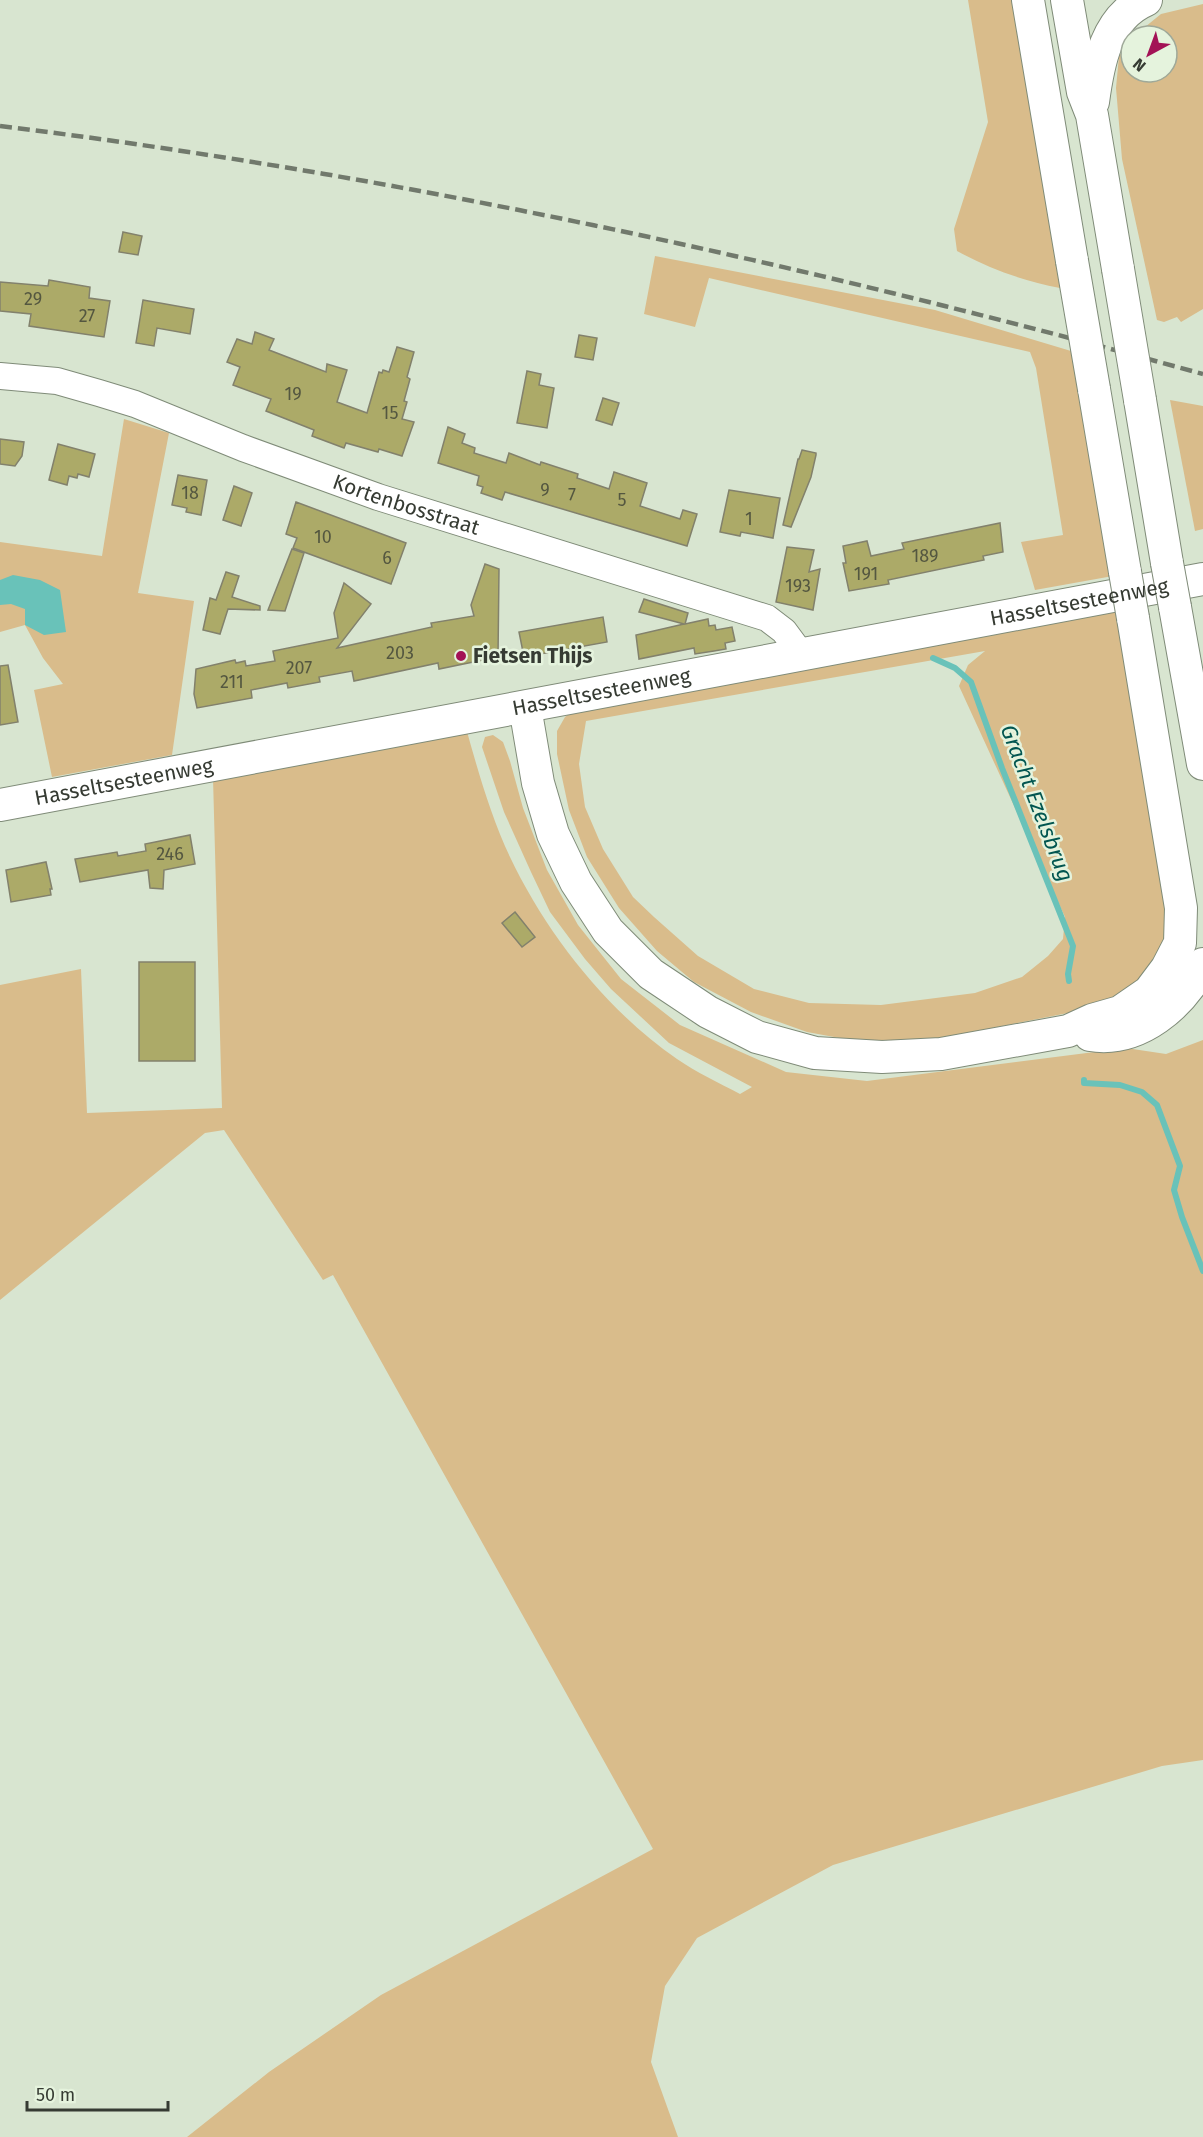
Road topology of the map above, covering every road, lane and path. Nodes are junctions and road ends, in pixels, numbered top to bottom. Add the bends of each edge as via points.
1 (1028, 0) edge
2 (1067, 0) edge
3 (1146, 0) edge
4 (1092, 115) junction
5 (0, 376) edge
6 (1203, 579) edge
7 (801, 654) junction
8 (525, 707) junction
9 (1203, 764) edge
10 (0, 805) edge
11 (1203, 964) edge
12 (1068, 1031) junction

1 - 12 main road, bridge via 1181,908 1180,943 1149,992 1120,1012
2 - 4 main road via 1083,92
3 - 4 main road via 1121,19 1109,36 1096,74
4 - 9 main road, bridge
5 - 7 street, Kortenbosstraat via 57,381 135,404 378,497 767,618 784,631
6 - 7 main road, Hasseltsesteenweg
7 - 8 main road, Hasseltsesteenweg
8 - 10 main road, Hasseltsesteenweg
8 - 12 main road via 538,783 553,834 576,882 608,931 651,974 708,1012 757,1037 815,1053 882,1057 941,1054
11 - 12 main road via 1193,983 1164,1014 1134,1031 1101,1037

